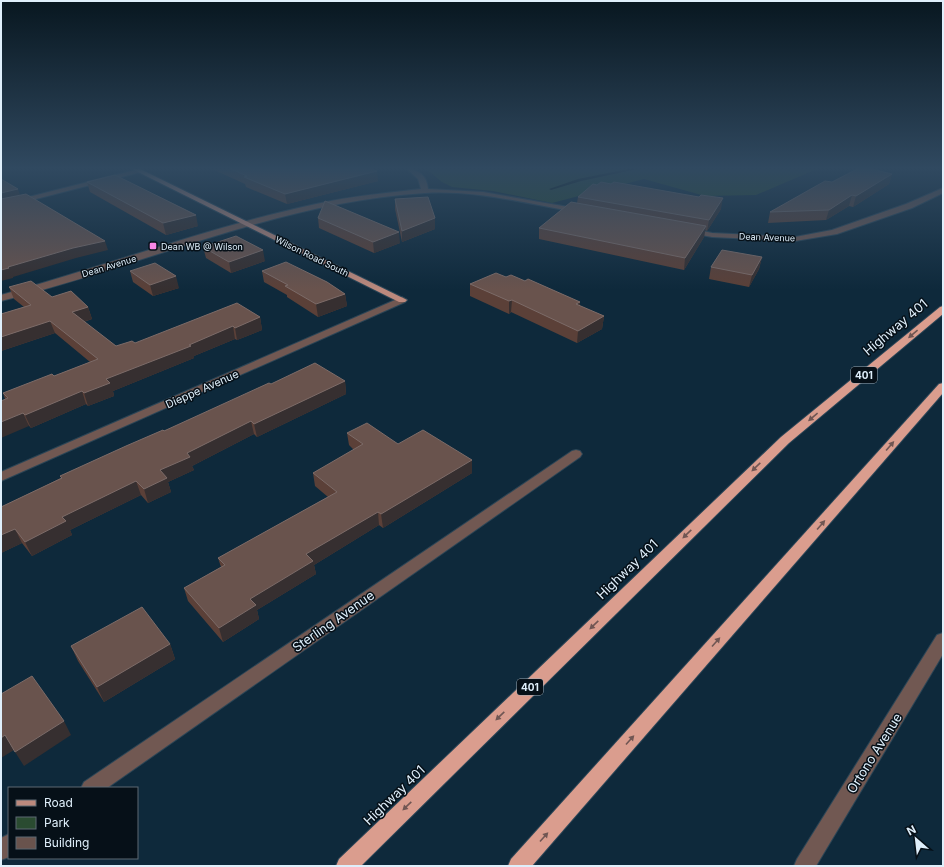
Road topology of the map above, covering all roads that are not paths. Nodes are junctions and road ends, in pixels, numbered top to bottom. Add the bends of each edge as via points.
1 (217, 209) edge
2 (306, 209) edge
3 (574, 209) edge
4 (899, 209) edge
5 (588, 212) edge
6 (247, 224) junction
7 (681, 229) edge
8 (1, 298) edge
9 (402, 300) joint
10 (943, 309) edge
11 (943, 386) edge
12 (576, 454) dead end
13 (1, 477) edge
14 (943, 640) edge
15 (92, 787) edge
16 (346, 866) edge
17 (518, 866) edge
18 (804, 866) edge

1 - 6 main road, Wilson Road South
2 - 6 street, Dean Avenue
3 - 5 street, Dean Avenue
4 - 7 street, Dean Avenue via 834,232 795,239 712,235
6 - 8 street, Dean Avenue
6 - 9 main road, Wilson Road South
9 - 13 street, Dieppe Avenue
10 -> 16 highway, Highway 401 / 401 via 785,440
17 -> 11 highway
12 - 15 street, Sterling Avenue
14 - 18 street, Ortono Avenue

